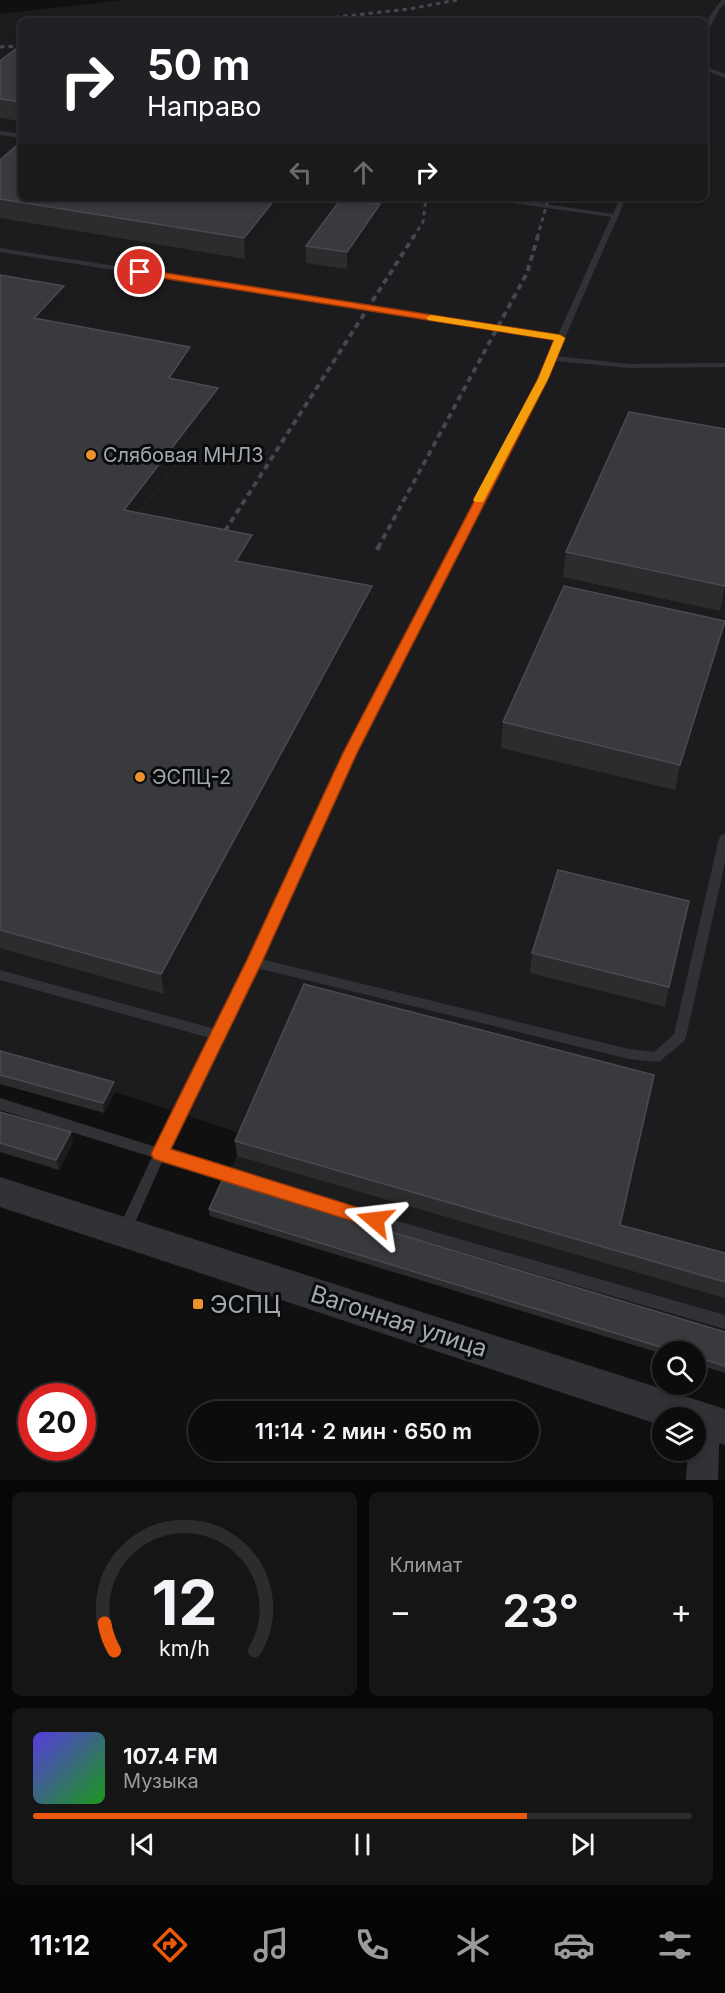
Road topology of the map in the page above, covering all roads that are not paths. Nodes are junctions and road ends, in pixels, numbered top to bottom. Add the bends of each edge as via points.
1 (725, 0) edge
2 (708, 26) edge
3 (708, 69) edge
4 (725, 76) edge
5 (0, 133) edge
6 (18, 136) edge
7 (512, 201) edge
8 (622, 201) edge
9 (615, 216) junction
10 (0, 250) edge
11 (560, 338) junction
12 (552, 358) junction
13 (725, 365) edge
14 (725, 837) edge
15 (254, 962) junction
16 (0, 975) edge
17 (218, 1035) junction
18 (0, 1104) edge
19 (160, 1154) junction
20 (0, 1192) edge
21 (124, 1232) junction
22 (725, 1322) edge
23 (662, 1407) edge
24 (703, 1461) edge
25 (702, 1480) edge

1 - 2 lane
3 - 4 lane
5 - 6 lane
7 - 9 lane
8 - 9 lane
9 - 11 lane
10 - 11 lane
11 - 12 lane
12 - 13 lane via 629,366
12 - 15 lane via 350,753
14 - 15 lane via 680,1037 656,1058
15 - 17 lane
16 - 17 lane
17 - 19 lane
18 - 19 lane
19 - 21 lane
19 - 22 lane
20 - 21 street, Вагонная улица
21 - 23 street, Вагонная улица
24 - 25 street

